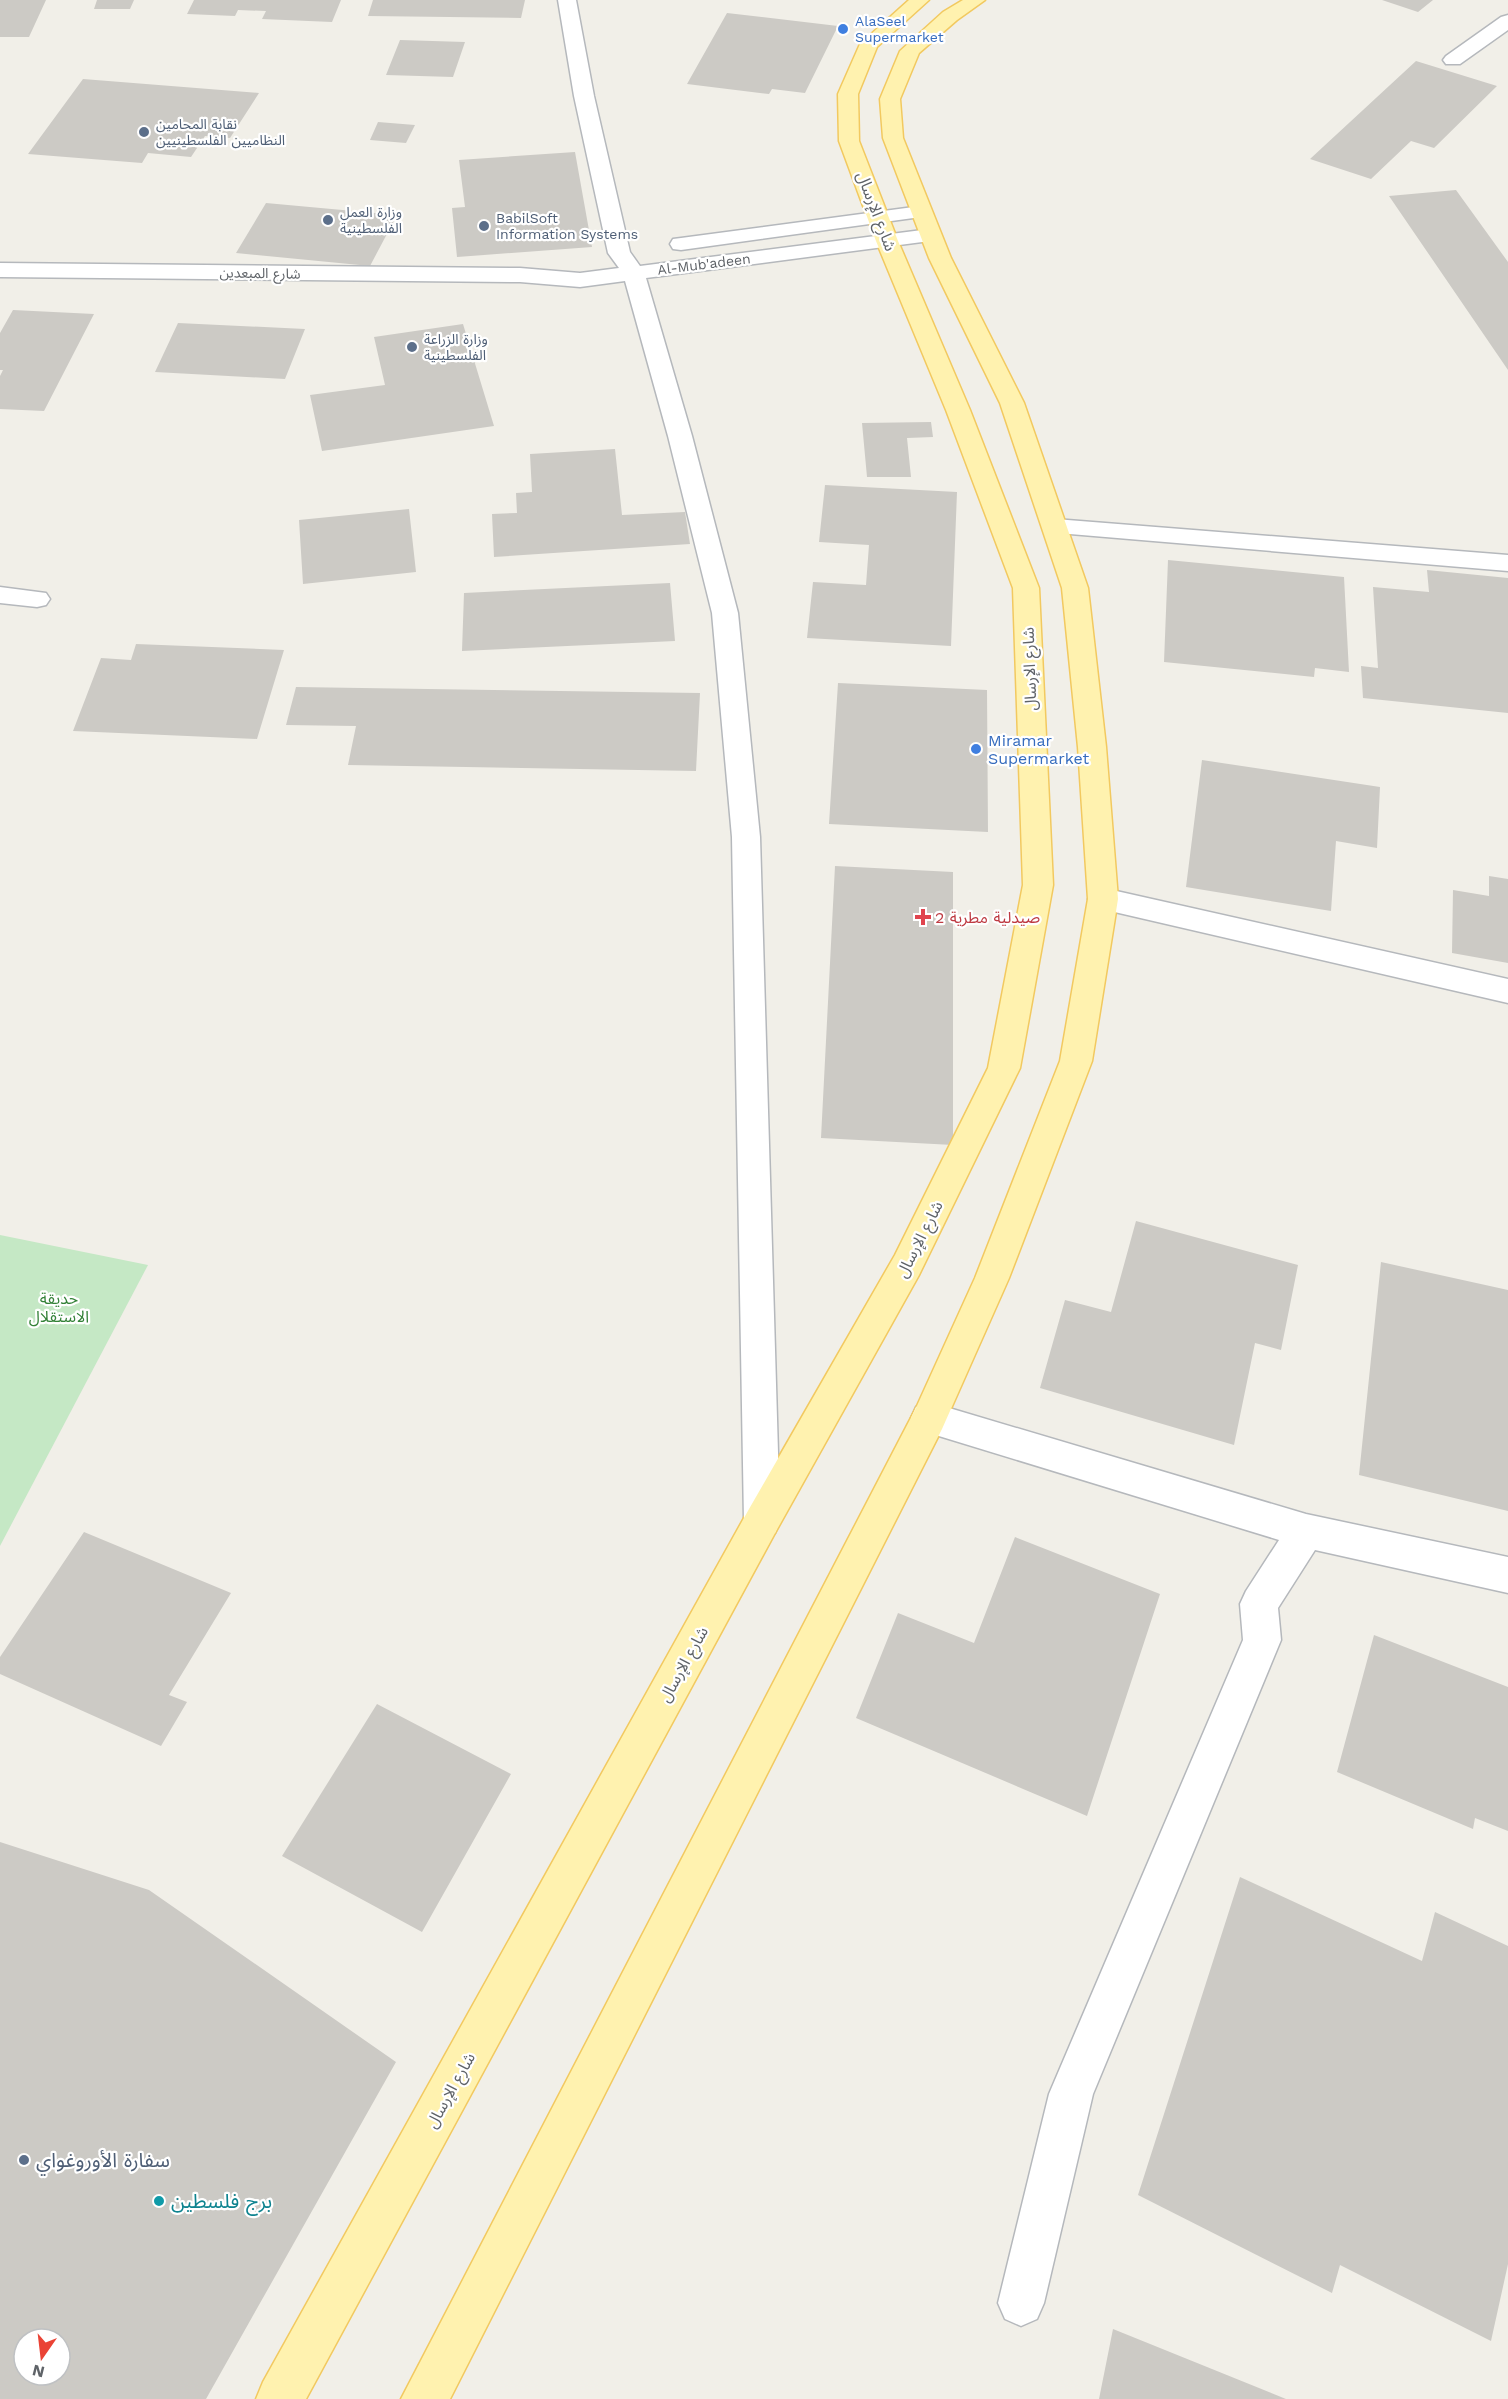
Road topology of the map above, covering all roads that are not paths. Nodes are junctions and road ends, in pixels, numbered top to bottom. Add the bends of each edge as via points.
1 (567, 0) edge
2 (920, 0) edge
3 (976, 0) edge
4 (1508, 21) edge
5 (1453, 60) dead end
6 (926, 224) junction
7 (883, 229) junction
8 (666, 246) dead end
9 (616, 258) junction
10 (0, 270) edge
11 (520, 275) junction
12 (1054, 527) junction
13 (1508, 563) edge
14 (0, 595) edge
15 (38, 599) dead end
16 (1103, 899) junction
17 (1508, 991) edge
18 (929, 1418) junction
19 (762, 1521) junction
20 (1306, 1531) junction
21 (1508, 1575) edge
22 (1022, 2303) dead end
23 (280, 2399) edge
24 (424, 2399) edge

1 - 9 street
2 - 7 main road, شارع الإرسال via 869,44 848,94 849,141
3 - 6 main road via 950,16 910,51 890,99 893,138
4 - 5 street
6 - 7 street
6 - 12 main road via 1012,403
7 - 8 street
7 - 9 street, Al-Mub'adeen
7 - 19 main road, شارع الإرسال via 1026,588 1038,885 1004,1068 908,1265
9 - 11 street
9 - 11 street, Al-Mub'adeen via 580,280
9 - 19 street via 680,436 726,625 746,837
10 - 11 street, شارع المبعدين
12 - 13 street
12 - 16 main road via 1075,588
14 - 15 street
16 - 17 street
16 - 18 main road via 1076,1062 992,1278
18 - 20 street
18 - 24 main road
19 - 23 main road, شارع الإرسال
20 - 21 street
20 - 22 street via 1259,1604 1262,1640 1071,2094

